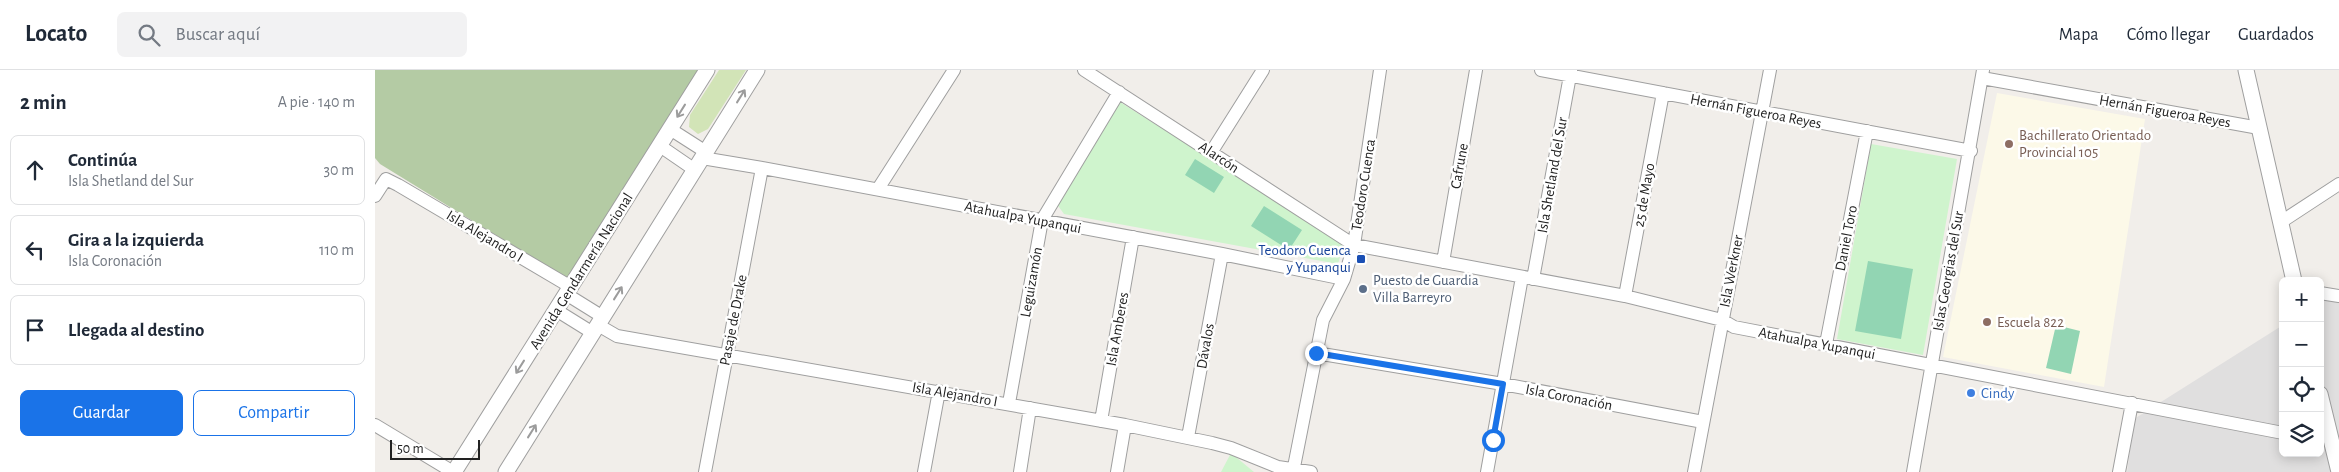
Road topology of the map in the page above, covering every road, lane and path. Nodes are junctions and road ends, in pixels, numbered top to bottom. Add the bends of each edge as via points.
1 (707, 70) edge
2 (757, 70) edge
3 (954, 70) edge
4 (1084, 70) edge
5 (1263, 70) edge
6 (1380, 70) edge
7 (1476, 70) edge
8 (1541, 70) edge
9 (1770, 70) edge
10 (2246, 70) edge
11 (1571, 73) edge
12 (1983, 74) edge
13 (1119, 92) junction
14 (1663, 93) junction
15 (1762, 112) junction
16 (2259, 128) junction
17 (671, 129) junction
18 (1867, 132) junction
19 (659, 146) junction
20 (1212, 151) junction
21 (1971, 151) junction
22 (701, 160) junction
23 (762, 168) junction
24 (381, 176) edge
25 (2339, 184) edge
26 (878, 189) junction
27 (375, 196) edge
28 (1042, 220) junction
29 (2281, 222) junction
30 (1133, 237) junction
31 (1354, 245) junction
32 (1222, 254) junction
33 (1443, 262) junction
34 (2293, 277) edge
35 (1528, 278) junction
36 (1343, 280) junction
37 (568, 291) junction
38 (2324, 294) edge
39 (1625, 296) junction
40 (2339, 296) edge
41 (556, 310) junction
42 (1722, 320) junction
43 (598, 325) junction
44 (1826, 344) junction
45 (1316, 353) junction
46 (727, 354) junction
47 (1931, 365) junction
48 (1503, 384) junction
49 (939, 391) junction
50 (1009, 403) junction
51 (2132, 403) junction
52 (1030, 408) junction
53 (2322, 412) edge
54 (1101, 421) junction
55 (1703, 422) junction
56 (375, 425) edge
57 (1125, 425) junction
58 (2279, 432) edge
59 (1188, 437) junction
60 (2326, 441) edge
61 (1294, 470) edge
62 (454, 472) edge
63 (506, 472) edge
64 (705, 472) edge
65 (924, 472) edge
66 (1020, 472) edge
67 (1117, 472) edge
68 (1311, 472) edge
69 (1487, 472) edge
70 (1694, 472) edge
71 (1913, 472) edge
72 (2119, 472) edge
73 (2339, 472) edge

1 -> 17 street, Avenida Gendarmería Nacional
22 -> 2 street
3 - 26 street
4 - 13 street, Alarcón
5 - 20 street
6 - 31 street, Teodoro Cuenca
7 - 33 street, Cafrune
8 - 11 street, Hernán Figueroa Reyes
9 - 15 street, Isla Werkner
10 - 16 street
11 - 14 street, Hernán Figueroa Reyes
11 - 35 street, Isla Shetland del Sur
12 - 16 street, Hernán Figueroa Reyes
12 - 21 street, Islas Georgias del Sur
13 - 20 street, Alarcón
13 - 28 street, Leguizamón
14 - 15 street, Hernán Figueroa Reyes
14 - 39 street, 25 de Mayo
15 - 18 street, Hernán Figueroa Reyes
15 - 42 street, Isla Werkner
16 - 29 street
17 - 19 street, Avenida Gendarmería Nacional
17 - 22 street
18 - 21 street, Hernán Figueroa Reyes
18 - 44 street, Daniel Toro
19 - 22 street
19 - 37 street, Avenida Gendarmería Nacional
20 - 31 street, Alarcón
21 - 47 street, Islas Georgias del Sur
22 - 23 street, Atahualpa Yupanqui
43 -> 22 street
23 - 26 street, Atahualpa Yupanqui
23 - 46 street, Pasaje de Drake
24 - 27 street
24 - 37 street, Isla Alejandro I
25 - 29 street
26 - 28 street, Atahualpa Yupanqui
28 - 30 street, Atahualpa Yupanqui
28 - 50 street, Leguizamón
29 - 34 street
30 - 32 street, Atahualpa Yupanqui
30 - 54 street, Isla Amberes
31 - 33 street, Atahualpa Yupanqui
31 - 36 street, Teodoro Cuenca
32 - 36 street, Atahualpa Yupanqui
32 - 59 street, Dávalos
33 - 35 street, Atahualpa Yupanqui
35 - 39 street, Atahualpa Yupanqui
35 - 48 street, Isla Shetland del Sur
36 - 45 street, Teodoro Cuenca via 1323,320
37 - 41 street, Avenida Gendarmería Nacional
37 - 43 street, Isla Alejandro I
38 - 40 street
39 - 42 street, Atahualpa Yupanqui
41 - 43 street
41 -> 62 street, Avenida Gendarmería Nacional
42 - 44 street, Atahualpa Yupanqui via 1734,327
42 - 55 street, Isla Werkner
43 - 46 street, Isla Alejandro I via 617,336
63 -> 43 street
44 - 47 street, Atahualpa Yupanqui
45 - 48 street, Isla Coronación
45 - 61 street, Teodoro Cuenca
46 - 49 street, Isla Alejandro I
46 - 64 street, Pasaje de Drake
47 - 51 street, Atahualpa Yupanqui
47 - 71 street, Islas Georgias del Sur
48 - 55 street, Isla Coronación
48 - 69 street, Isla Shetland del Sur
49 - 50 street, Isla Alejandro I
49 - 65 street
50 - 52 street, Isla Alejandro I
51 - 58 street, Atahualpa Yupanqui
51 - 72 street
52 - 54 street, Isla Alejandro I
52 - 66 street
53 - 60 street
54 - 57 street, Isla Alejandro I
55 - 70 street, Isla Werkner
56 - 62 street
57 - 59 street, Isla Alejandro I
57 - 67 street
59 - 61 street, Isla Alejandro I
60 - 73 street
61 - 68 street, Isla Alejandro I

